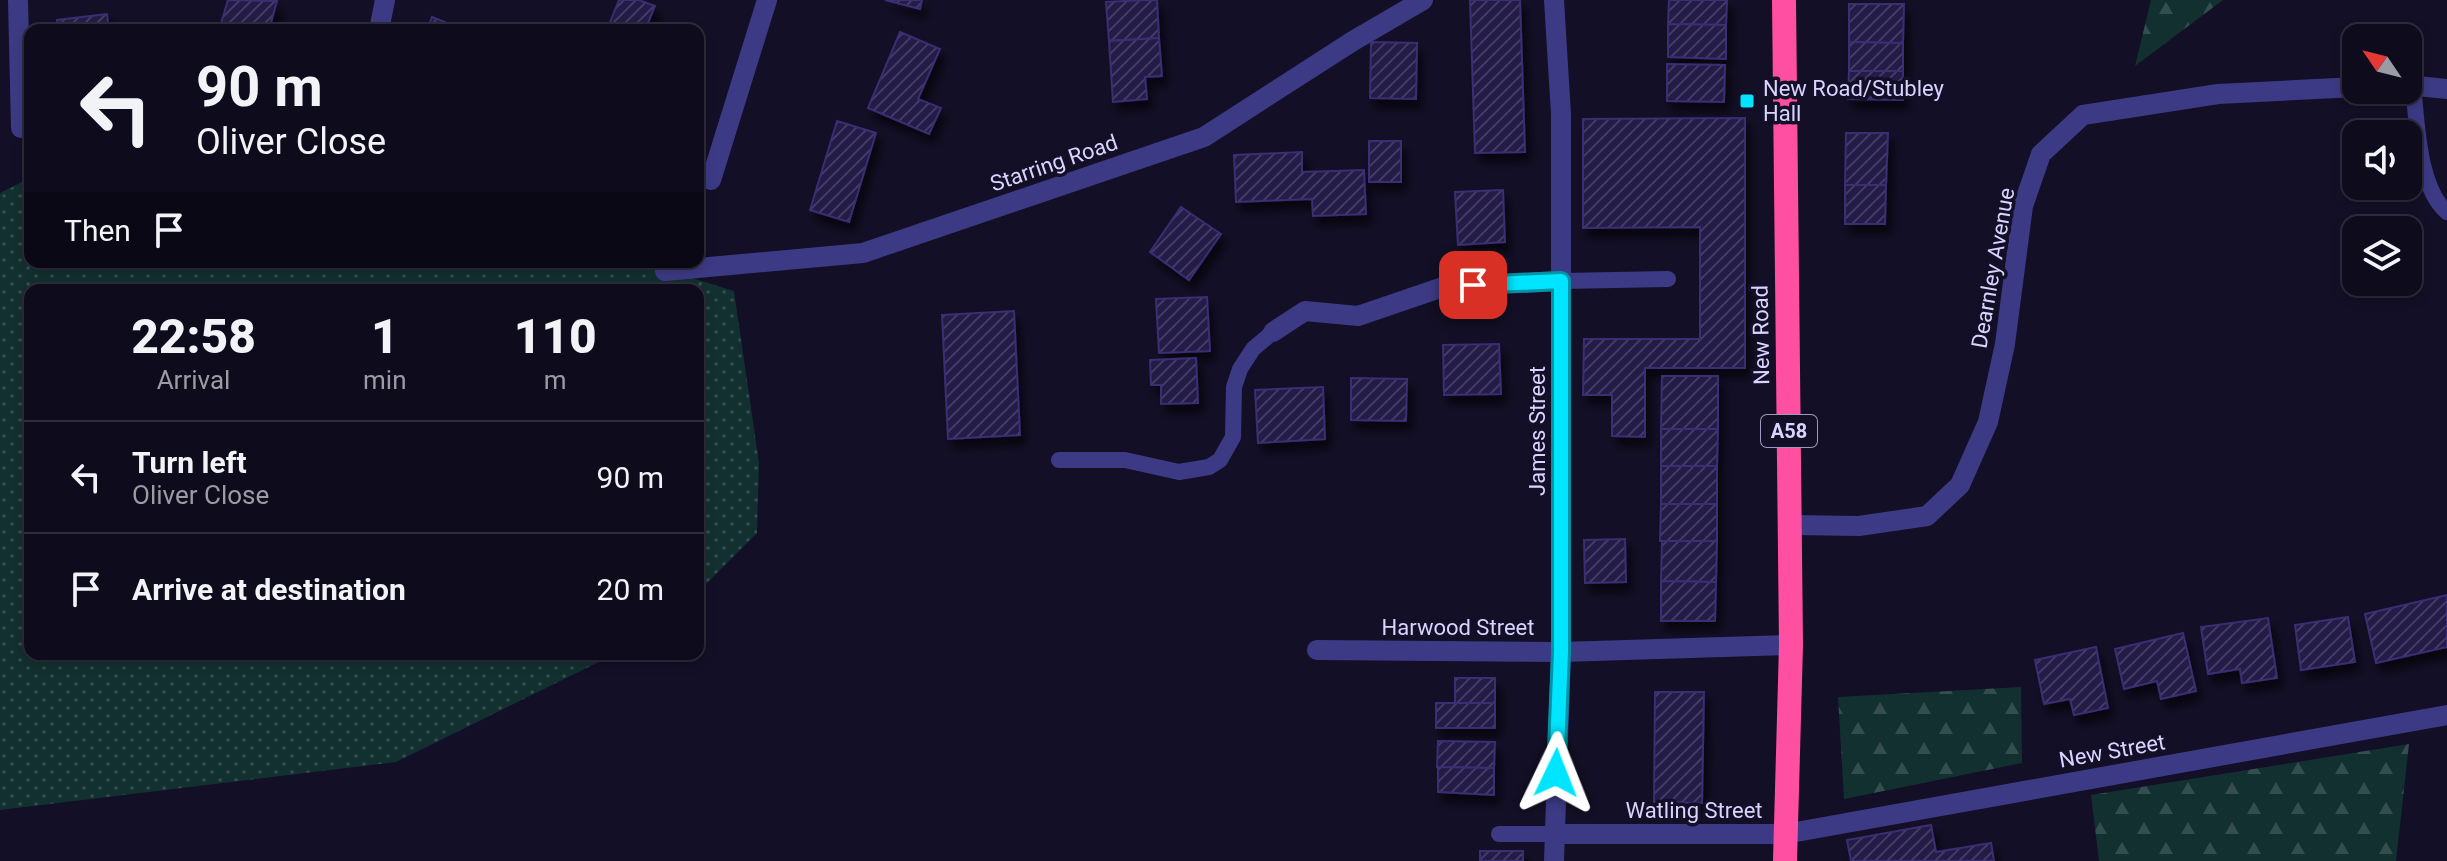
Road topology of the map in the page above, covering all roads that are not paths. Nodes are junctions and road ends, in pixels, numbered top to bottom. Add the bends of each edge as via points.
1 (18, 0) edge
2 (385, 0) edge
3 (767, 0) edge
4 (1423, 0) edge
5 (1554, 0) edge
6 (1784, 0) edge
7 (380, 24) edge
8 (2422, 86) edge
9 (2342, 88) edge
10 (2447, 89) edge
11 (2413, 104) edge
12 (21, 128) dead end
13 (711, 180) dead end
14 (2447, 212) edge
15 (704, 267) edge
16 (698, 268) edge
17 (665, 271) dead end
18 (1668, 279) dead end
19 (1561, 281) junction
20 (1273, 332) joint
21 (1059, 460) dead end
22 (1791, 525) junction
23 (1791, 645) junction
24 (1317, 650) dead end
25 (1561, 652) junction
26 (2447, 715) edge
27 (1499, 834) dead end
28 (1554, 834) junction
29 (1785, 834) junction
30 (1554, 861) edge
31 (1785, 861) edge

1 - 12 street
2 - 7 street
3 - 13 street
4 - 15 street, Starring Road via 1204,137 863,253
5 - 19 street, James Street via 1561,114
6 - 22 highway, New Road / A58
8 - 10 street
9 - 22 street, Dearnley Avenue via 2218,94 2083,115 2041,154 2023,206 2005,344 1988,422 1960,485 1927,516 1859,526
11 - 14 lane via 2422,166
16 - 17 street, Starring Road
18 - 19 lane
19 - 20 street via 1443,287 1358,316 1305,311
19 - 25 street, James Street
20 - 21 lane via 1240,369 1234,387 1233,437 1220,460 1209,467 1179,472 1125,460
22 - 23 highway, New Road / A58
23 - 25 street, Harwood Street
23 - 29 highway, New Road / A58
24 - 25 street, Harwood Street
25 - 28 street, James Street
26 - 29 street, New Street
27 - 28 lane
28 - 29 street, Watling Street
28 - 30 street, James Street
29 - 31 highway, New Road / A58

